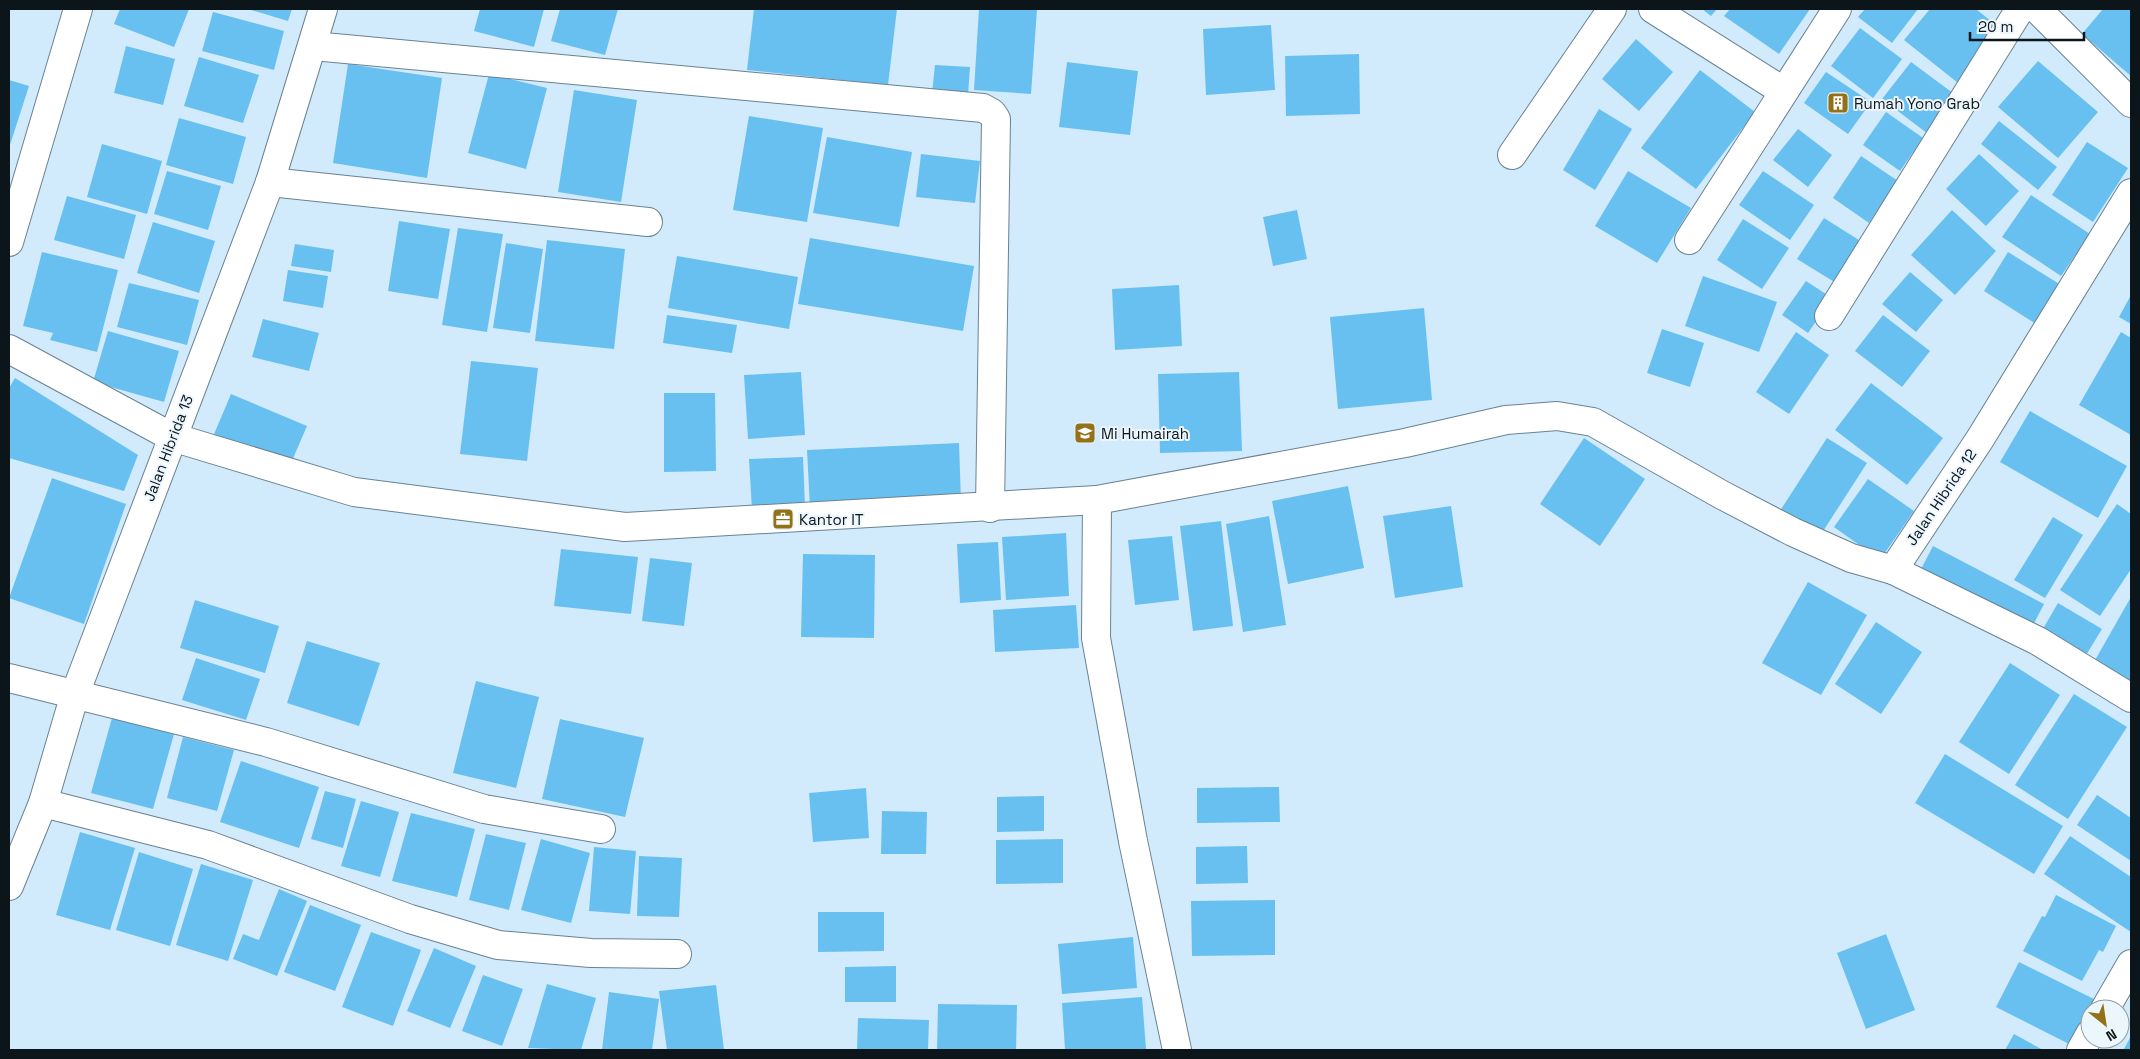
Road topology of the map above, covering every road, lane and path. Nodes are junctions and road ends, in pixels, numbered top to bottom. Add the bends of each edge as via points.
1 (78, 9) edge
2 (322, 9) edge
3 (1612, 9) edge
4 (1653, 9) edge
5 (1837, 9) edge
6 (2020, 9) edge
7 (2037, 9) edge
8 (313, 46) junction
9 (1783, 91) junction
10 (2131, 103) edge
11 (1512, 155) dead end
12 (270, 182) junction
13 (2131, 193) edge
14 (648, 222) dead end
15 (1690, 240) dead end
16 (9, 242) edge
17 (1829, 316) dead end
18 (9, 349) edge
19 (172, 437) junction
20 (1097, 500) junction
21 (990, 508) junction
22 (1892, 570) junction
23 (9, 678) edge
24 (76, 694) junction
25 (2131, 698) edge
26 (43, 803) junction
27 (601, 829) dead end
28 (9, 886) edge
29 (677, 954) dead end
30 (2131, 964) edge
31 (2111, 999) edge
32 (1177, 1050) edge

1 - 16 street
2 - 8 street, Jalan Hibrida 13
3 - 11 street
4 - 9 street
5 - 9 street
6 - 17 street
7 - 10 street
8 - 12 street, Jalan Hibrida 13
8 - 21 street via 983,108 992,113 996,119
9 - 15 street
12 - 14 street
12 - 19 street, Jalan Hibrida 13
13 - 22 street, Jalan Hibrida 12 via 1980,439
18 - 19 street
19 - 21 street via 354,492 625,527
19 - 24 street, Jalan Hibrida 13
20 - 21 street
20 - 22 street via 1405,443 1506,420 1556,416 1593,422 1793,532 1851,558
20 - 32 street via 1096,638
22 - 25 street via 2038,641
23 - 24 street
24 - 26 street, Jalan Hibrida 13
24 - 27 street via 266,742 484,809
26 - 28 street, Jalan Hibrida 13
26 - 29 street via 208,845 410,919 498,945 591,953
30 - 31 street

